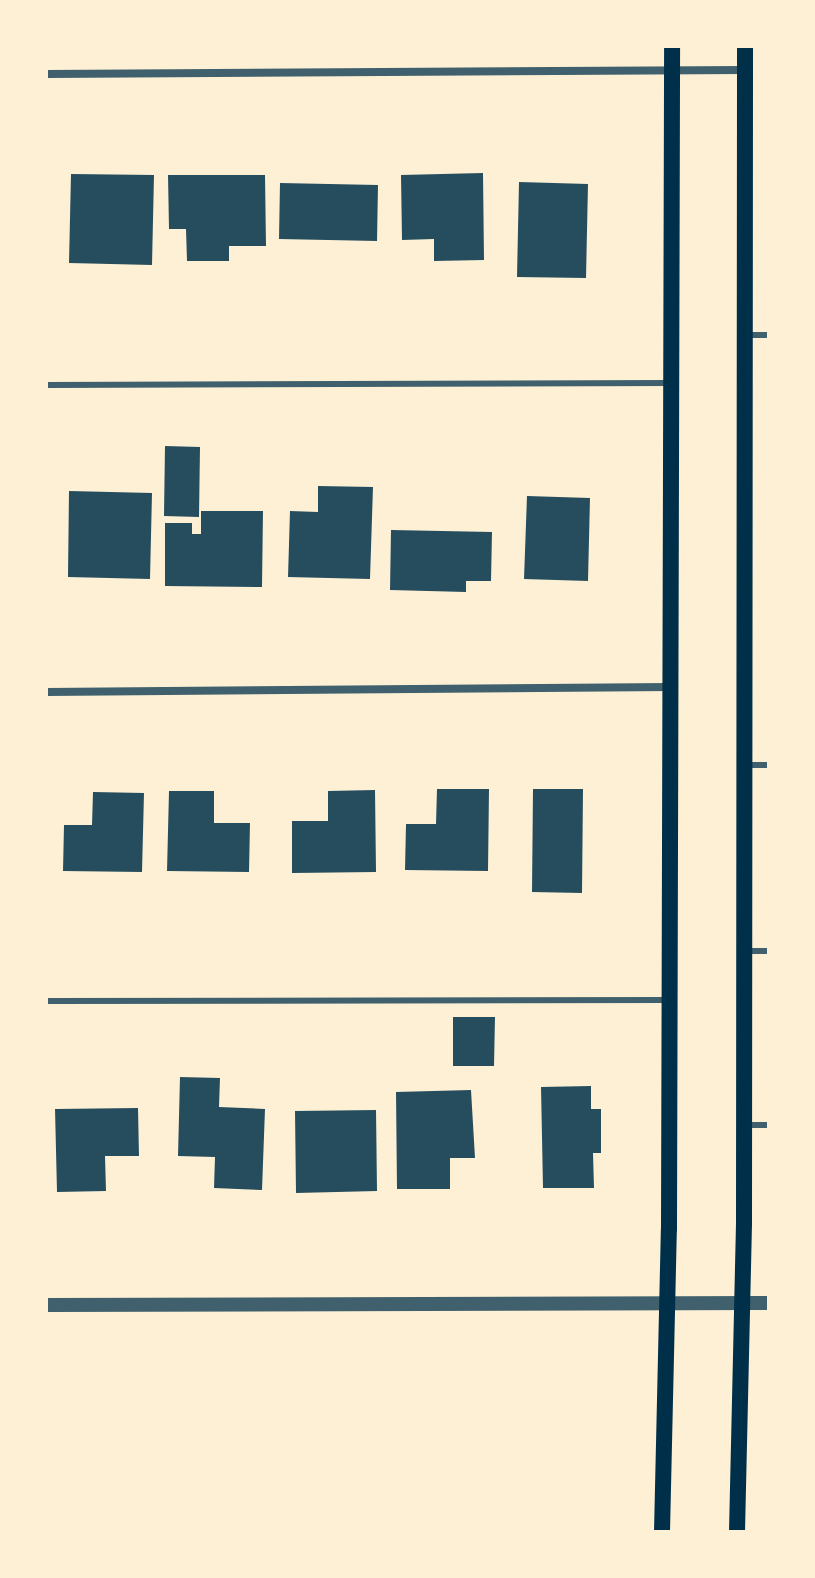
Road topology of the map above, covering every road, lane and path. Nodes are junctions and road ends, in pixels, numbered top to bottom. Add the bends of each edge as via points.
1 (672, 46) edge
2 (745, 46) edge
3 (672, 69) junction
4 (745, 70) junction
5 (46, 74) edge
6 (747, 335) junction
7 (769, 335) edge
8 (671, 383) junction
9 (46, 385) edge
10 (671, 687) junction
11 (46, 692) edge
12 (744, 765) junction
13 (769, 765) edge
14 (744, 951) junction
15 (769, 951) edge
16 (670, 1000) junction
17 (46, 1001) edge
18 (744, 1125) junction
19 (769, 1125) edge
20 (668, 1303) junction
21 (742, 1303) junction
22 (769, 1303) edge
23 (46, 1305) edge
24 (662, 1532) edge
25 (737, 1532) edge

1 - 3 main road
2 - 4 main road
3 - 4 street
3 - 5 street
3 - 8 main road
4 - 6 main road
6 - 7 lane
6 - 12 main road
8 - 9 lane
8 - 10 main road
10 - 11 street
10 - 16 main road
12 - 13 lane
12 - 14 main road
14 - 15 lane
14 - 18 main road
16 - 17 lane
16 - 20 main road
18 - 19 lane
18 - 21 main road
20 - 21 street
20 - 23 street
20 - 24 main road
21 - 22 street
21 - 25 main road

